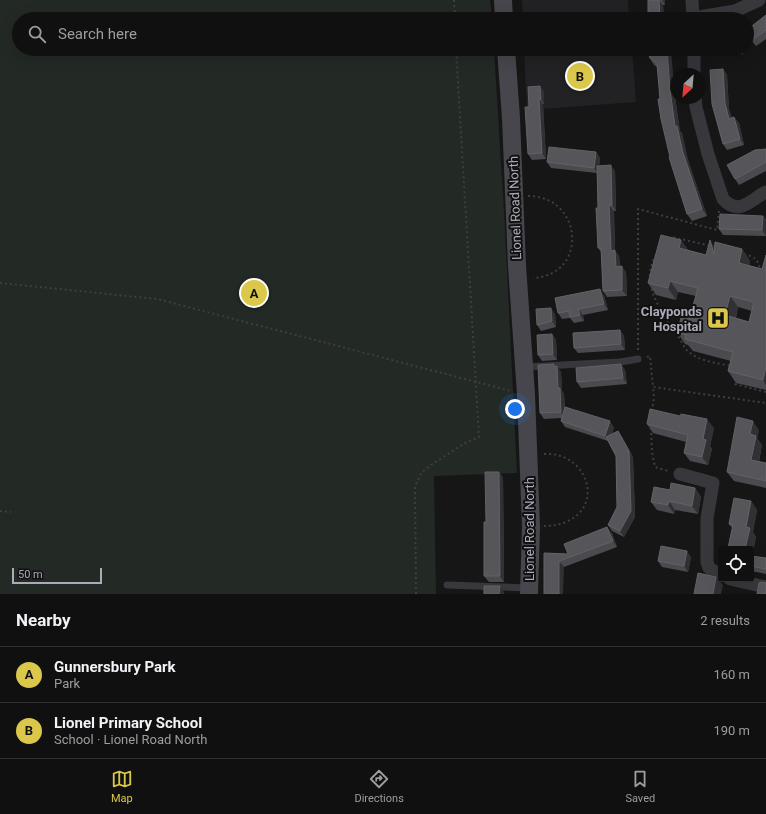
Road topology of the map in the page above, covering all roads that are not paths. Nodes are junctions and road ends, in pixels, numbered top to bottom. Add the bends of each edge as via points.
1 (503, 0) edge
2 (692, 0) edge
3 (759, 0) edge
4 (504, 12) edge
5 (693, 12) edge
6 (729, 12) edge
7 (507, 56) edge
8 (694, 56) edge
9 (694, 68) edge
10 (696, 104) edge
11 (766, 192) edge
12 (638, 359) road end
13 (524, 367) junction
14 (680, 474) road end
15 (718, 573) edge
16 (744, 582) edge
17 (447, 585) dead end
18 (766, 587) edge
19 (530, 591) edge

1 - 4 street
2 - 5 street
3 - 6 street
7 - 13 street, Lionel Road North
8 - 9 street
10 - 11 street via 723,199 733,206 747,205
12 - 13 lane
13 - 19 street, Lionel Road North via 531,527
14 - 15 street via 713,483 707,518 707,562 709,568
16 - 18 street
17 - 19 lane

